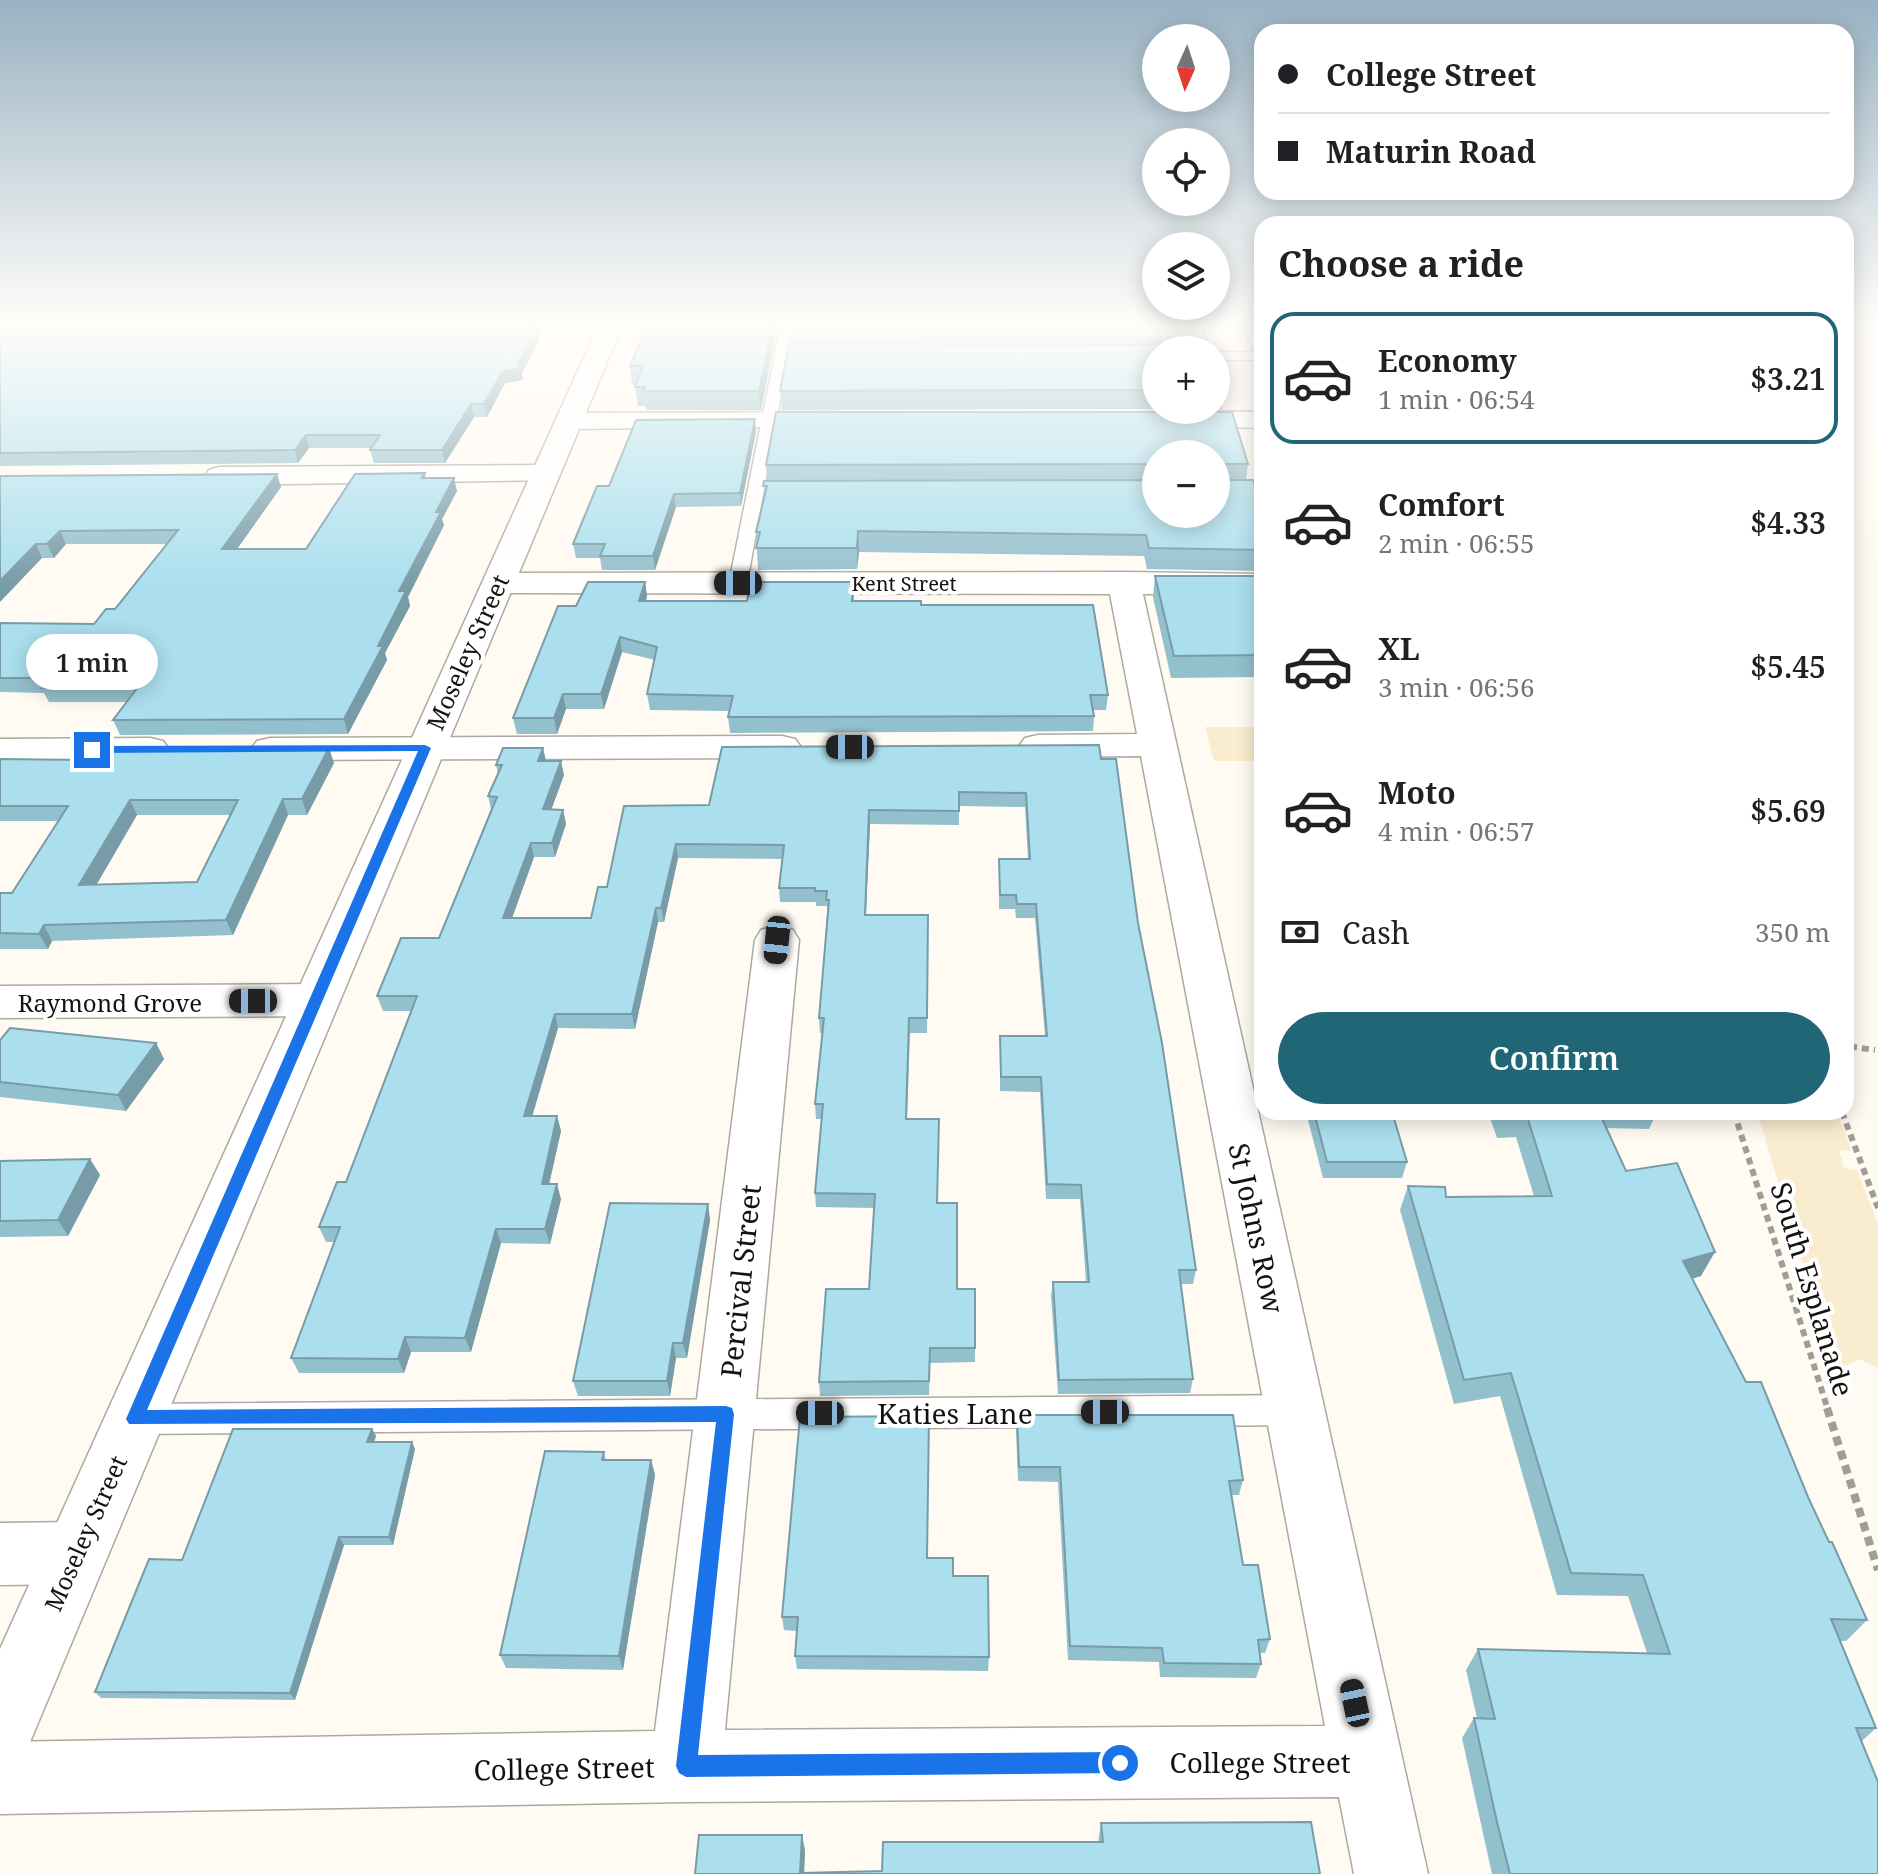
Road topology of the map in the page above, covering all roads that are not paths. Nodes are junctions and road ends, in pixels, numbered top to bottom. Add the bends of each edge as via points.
1 (573, 411) edge
2 (773, 411) edge
3 (770, 420) junction
4 (863, 420) edge
5 (569, 421) junction
6 (1230, 422) edge
7 (1254, 423) edge
8 (545, 474) junction
9 (187, 476) edge
10 (1230, 492) edge
11 (1254, 492) edge
12 (1124, 582) junction
13 (498, 583) junction
14 (738, 583) junction
15 (1254, 584) edge
16 (1157, 745) junction
17 (1000, 746) edge
18 (812, 747) edge
19 (425, 748) junction
20 (190, 749) edge
21 (238, 749) edge
22 (0, 750) edge
23 (777, 940) dead end
24 (317, 1000) junction
25 (0, 1002) edge
26 (1295, 1410) junction
27 (726, 1414) junction
28 (135, 1419) junction
29 (76, 1553) junction
30 (0, 1554) edge
31 (0, 1729) edge
32 (1367, 1761) junction
33 (686, 1766) junction
34 (0, 1778) edge
35 (1391, 1874) edge

1 - 5 street, Moseley Street
2 - 3 lane
3 - 4 street
3 - 5 street
3 - 14 lane via 764,493
5 - 8 street, Moseley Street
6 - 7 street
8 - 9 street
8 - 13 street, Moseley Street
10 - 11 lane
12 - 14 street, Kent Street
12 - 15 street, Kent Street
12 - 16 street, St Johns Row
13 - 14 street, Kent Street
13 - 19 street, Moseley Street
16 - 17 street
16 - 26 street, St Johns Row
18 - 19 street
19 - 21 street
19 - 24 street, Moseley Street
20 - 22 street
23 - 27 street, Percival Street
24 - 25 street, Raymond Grove
24 - 28 street, Moseley Street
26 - 27 lane, Katies Lane
26 - 32 street, St Johns Row
27 - 28 lane, Katies Lane
27 - 33 street, Percival Street
28 - 29 street, Moseley Street
29 - 30 street
29 - 31 street, Moseley Street
32 - 33 street, College Street
32 - 35 street, St Johns Row
33 - 34 street, College Street

